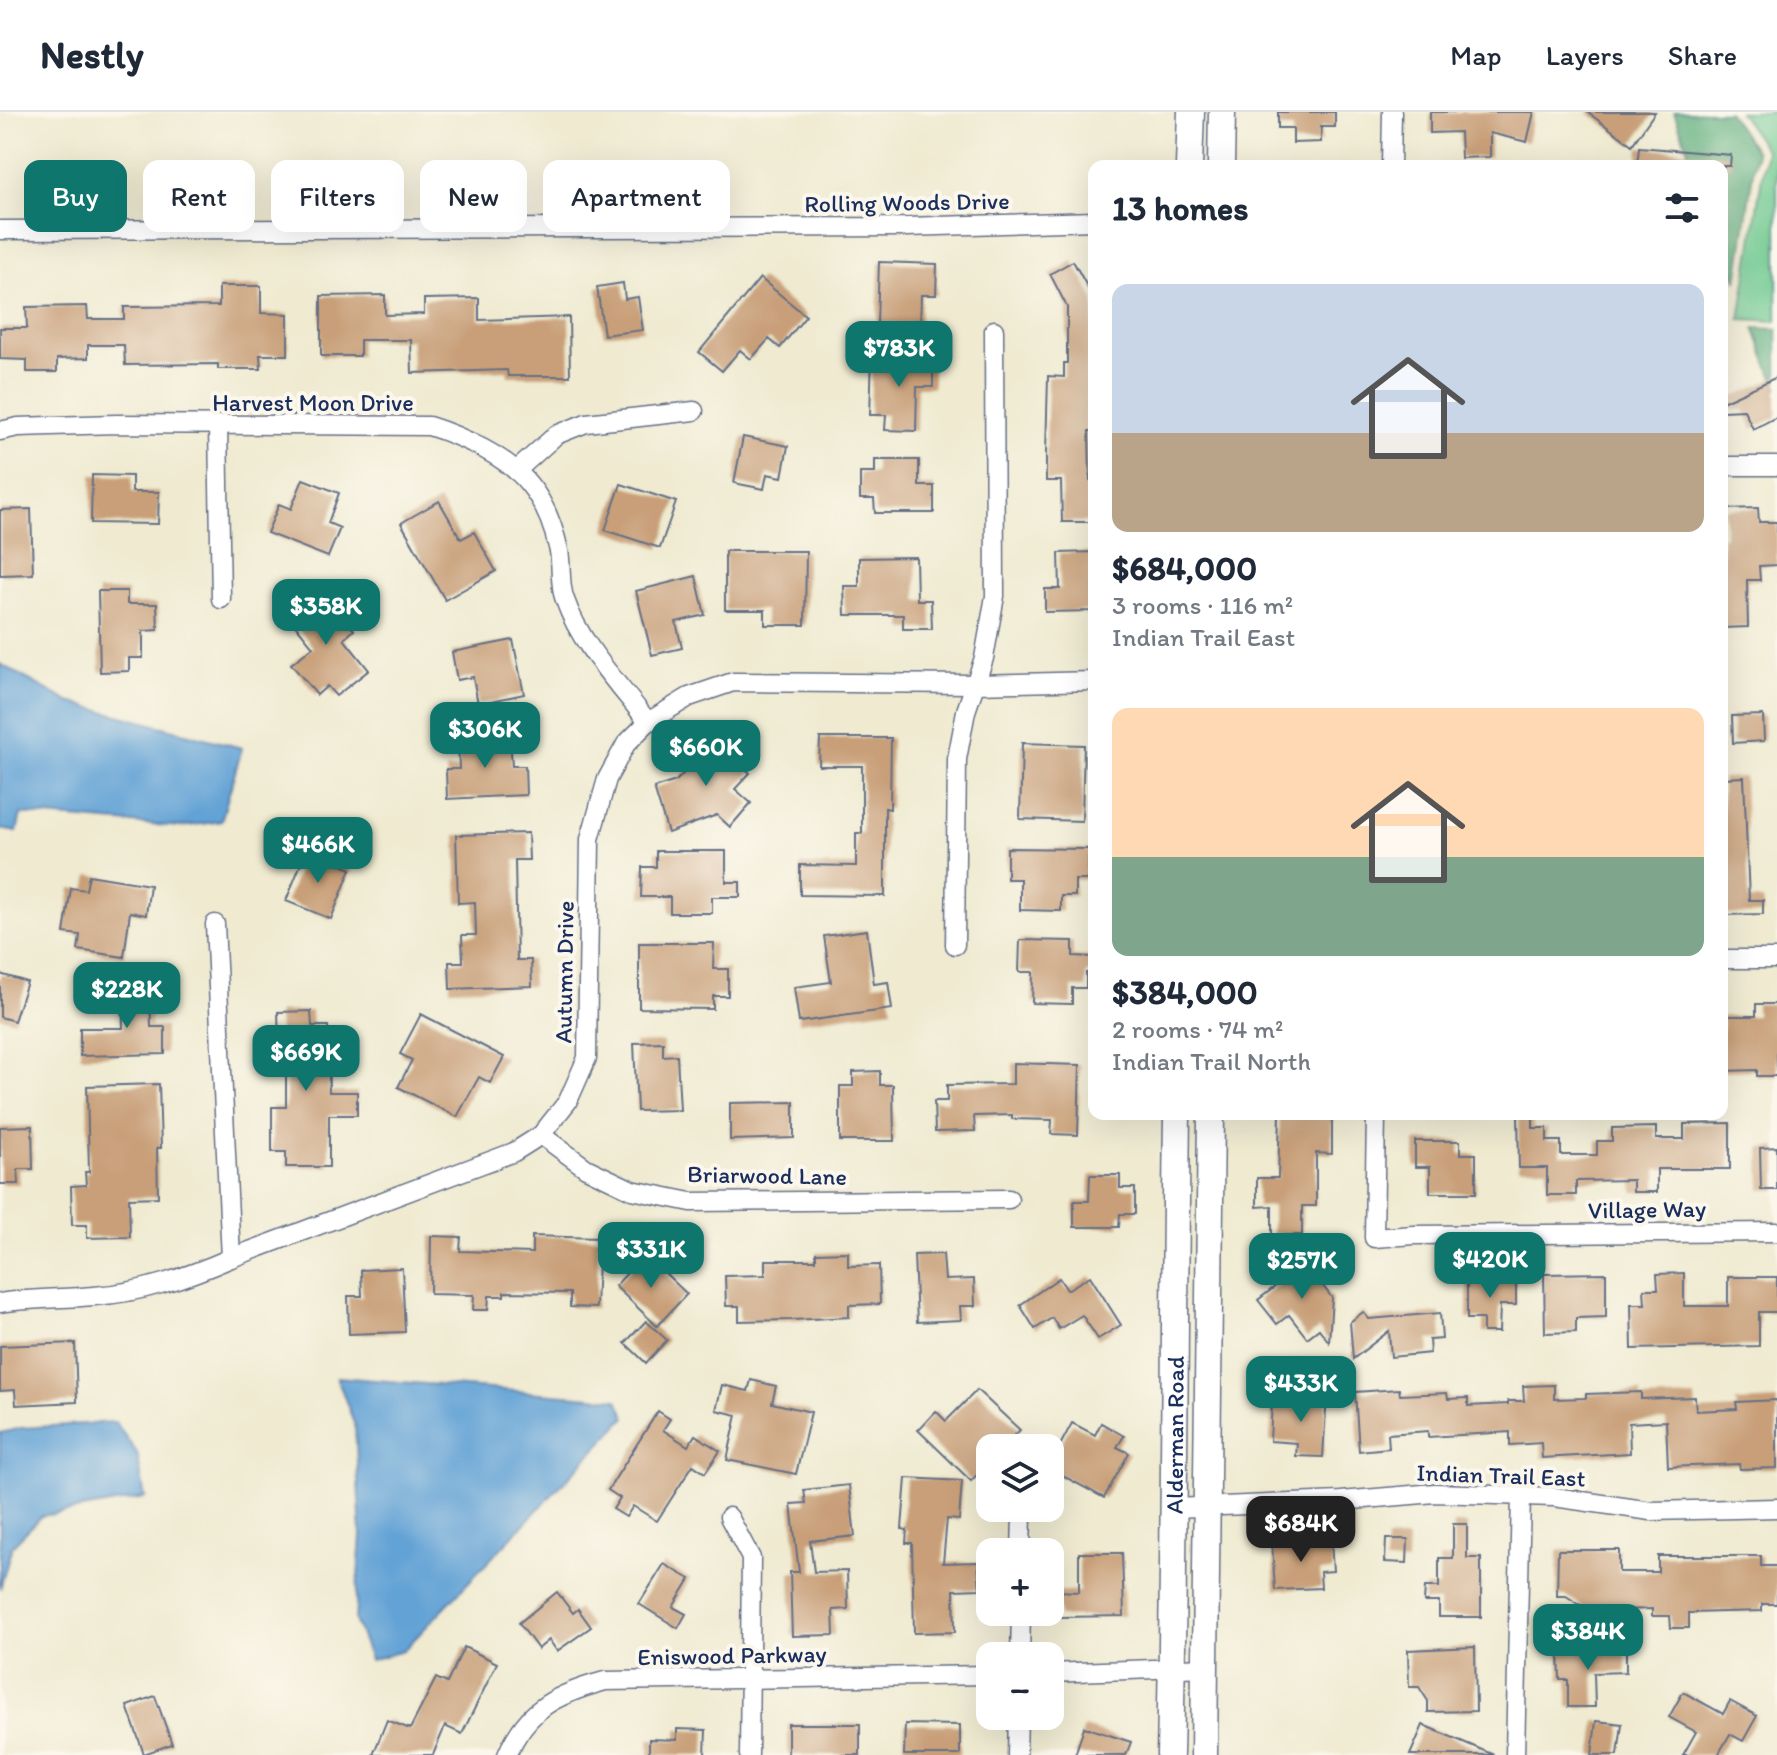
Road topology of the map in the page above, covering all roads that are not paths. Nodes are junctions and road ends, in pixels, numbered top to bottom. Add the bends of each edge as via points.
1 (1191, 112) edge
2 (1222, 112) edge
3 (1392, 112) edge
4 (1189, 160) edge
5 (1221, 160) edge
6 (1391, 160) edge
7 (1088, 221) edge
8 (0, 230) edge
9 (994, 330) dead end
10 (694, 411) dead end
11 (218, 425) junction
12 (0, 431) edge
13 (1728, 466) edge
14 (1777, 466) edge
15 (516, 471) junction
16 (221, 599) dead end
17 (1088, 681) edge
18 (975, 684) junction
19 (648, 722) junction
20 (215, 924) dead end
21 (955, 945) dead end
22 (1728, 959) edge
23 (1777, 959) edge
24 (1177, 1120) edge
25 (1211, 1120) edge
26 (1376, 1120) edge
27 (541, 1135) junction
28 (1009, 1199) dead end
29 (1777, 1232) edge
30 (231, 1258) junction
31 (0, 1303) edge
32 (1521, 1496) junction
33 (1175, 1508) junction
34 (1207, 1508) junction
35 (1777, 1508) edge
36 (729, 1517) dead end
37 (1172, 1667) junction
38 (1206, 1667) junction
39 (1064, 1672) edge
40 (976, 1675) edge
41 (749, 1679) junction
42 (1018, 1730) edge
43 (507, 1755) edge
44 (749, 1755) edge
45 (1017, 1755) edge
46 (1170, 1755) edge
47 (1204, 1755) edge
48 (1515, 1755) edge

1 - 4 main road
2 - 5 main road
3 - 6 street
7 - 8 street, Rolling Woods Drive via 892,227
9 - 18 street via 995,596
10 - 15 street via 586,423 556,435
11 - 12 street, Harvest Moon Drive
11 - 15 street, Harvest Moon Drive via 429,426 461,436
11 - 16 street
13 - 14 street
15 - 19 street, Harvest Moon Drive via 548,516 559,553 563,597 578,629
17 - 18 street, Autumn Drive
18 - 19 street, Autumn Drive via 733,682 689,697
18 - 21 street via 957,759
19 - 27 street, Autumn Drive via 626,744 607,779 590,839 587,1058 568,1101
20 - 30 street
22 - 23 street
24 - 33 main road, Alderman Road
25 - 34 main road, Alderman Road
26 - 29 street, Village Way via 1374,1238
27 - 28 street, Briarwood Lane via 586,1168 632,1190 691,1202
27 - 30 street, Autumn Drive via 514,1152
30 - 31 street, Autumn Drive via 145,1289
32 - 34 street, Indian Trail East via 1435,1493
32 - 35 street, Indian Trail East via 1651,1511
32 - 48 street
33 - 34 street, Indian Trail East
33 - 37 main road, Alderman Road
34 - 38 main road, Alderman Road
36 - 41 street via 751,1558
37 - 38 street
37 - 39 street
37 - 46 main road, Alderman Road
38 - 47 main road, Alderman Road
40 - 41 street, Eniswood Parkway
41 - 43 street, Eniswood Parkway via 605,1681 571,1690 538,1709 516,1734
41 - 44 street
42 - 45 street

